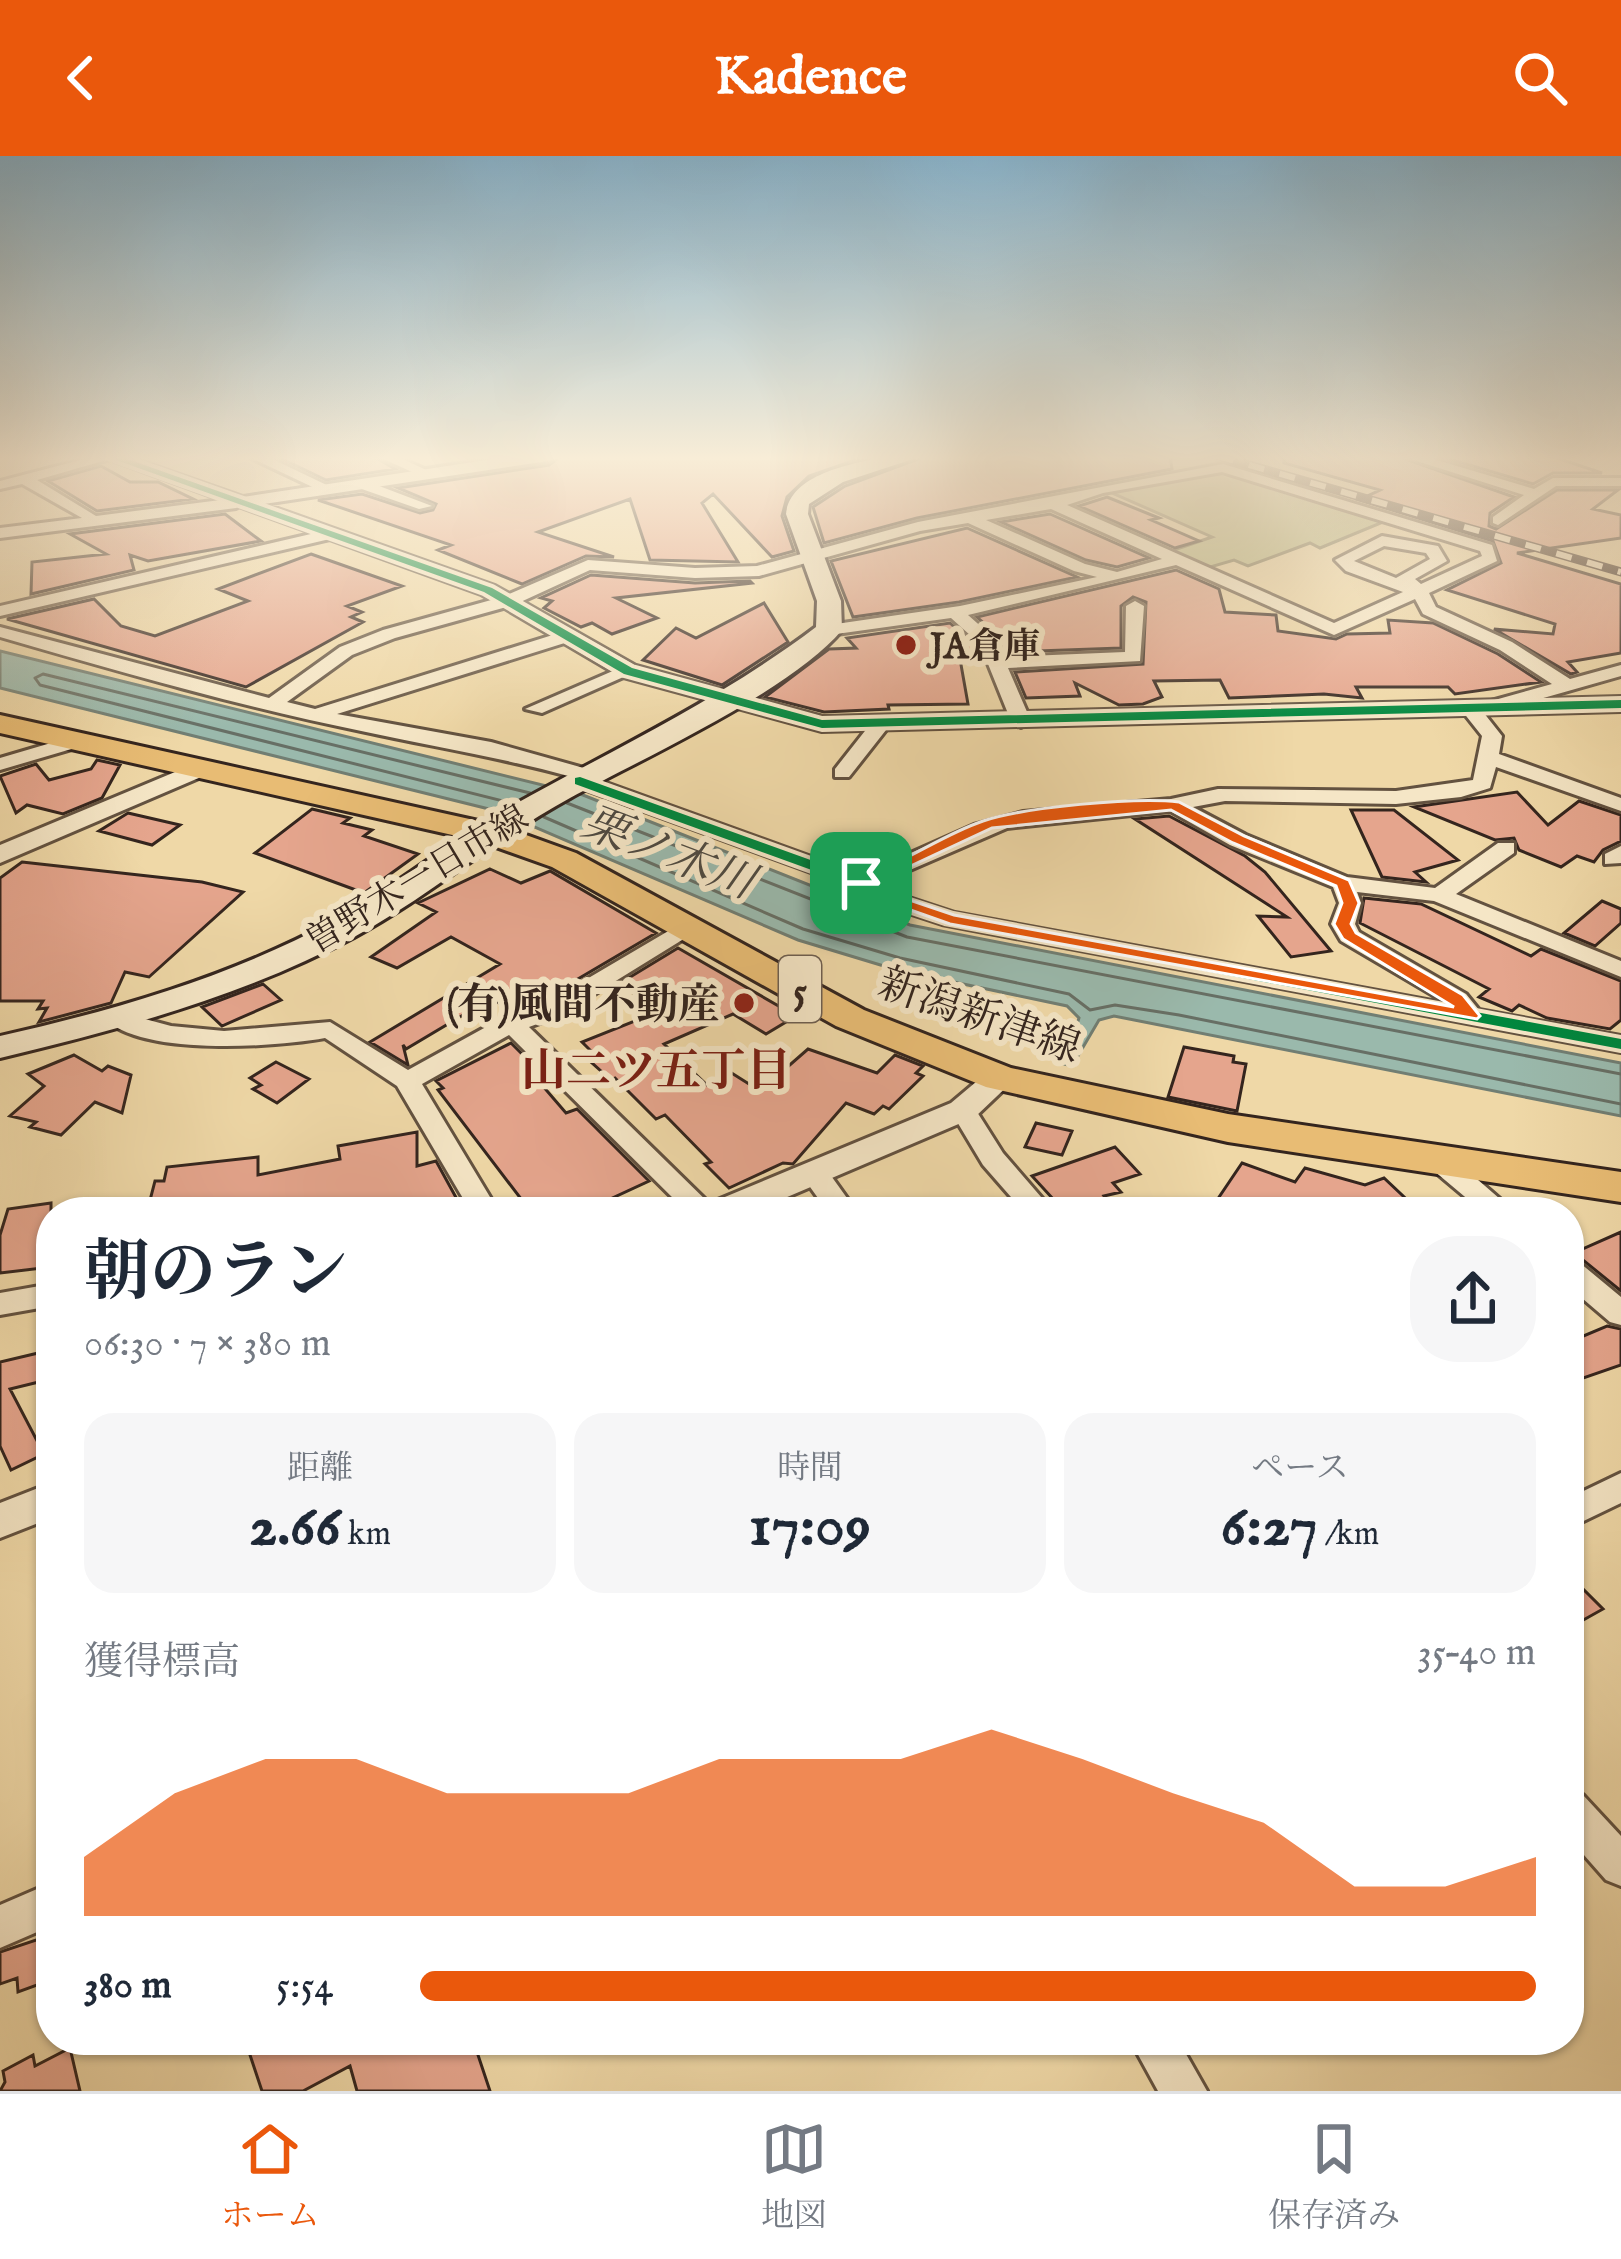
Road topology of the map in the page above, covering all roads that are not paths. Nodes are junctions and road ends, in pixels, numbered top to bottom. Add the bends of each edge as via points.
1 (279, 546) edge
2 (361, 546) edge
3 (808, 546) edge
4 (853, 546) edge
5 (1031, 546) edge
6 (1147, 546) edge
7 (1378, 546) edge
8 (1414, 546) edge
9 (1480, 546) edge
10 (812, 557) junction
11 (1177, 560) junction
12 (1369, 575) junction
13 (1407, 575) junction
14 (1112, 580) junction
15 (1223, 581) junction
16 (1420, 592) junction
17 (508, 602) junction
18 (1135, 606) dead end
19 (0, 611) edge
20 (955, 611) junction
21 (829, 630) junction
22 (0, 632) edge
23 (565, 637) junction
24 (1000, 663) junction
25 (1621, 670) edge
26 (628, 671) junction
27 (1565, 684) junction
28 (728, 699) junction
29 (273, 704) junction
30 (1621, 704) edge
31 (1480, 706) junction
32 (536, 709) dead end
33 (317, 714) junction
34 (1021, 721) junction
35 (0, 724) edge
36 (879, 726) junction
37 (78, 741) junction
38 (1489, 757) junction
39 (0, 764) edge
40 (199, 769) junction
41 (842, 773) dead end
42 (580, 782) junction
43 (1174, 805) junction
44 (1621, 805) edge
45 (501, 825) junction
46 (1506, 848) dead end
47 (0, 855) edge
48 (861, 883) junction
49 (1343, 884) junction
50 (1439, 895) junction
51 (687, 927) junction
52 (1621, 970) edge
53 (1471, 1016) junction
54 (119, 1020) junction
55 (512, 1024) junction
56 (1621, 1044) edge
57 (0, 1047) edge
58 (1000, 1078) junction
59 (407, 1081) junction
60 (963, 1111) junction
61 (1437, 1159) junction
62 (814, 1173) junction
63 (1621, 1187) edge
64 (476, 1197) edge
65 (689, 1197) edge
66 (756, 1197) edge
67 (832, 1197) edge
68 (1027, 1197) edge
69 (1482, 1197) edge
70 (1584, 1283) edge
71 (36, 1298) edge
72 (0, 1304) edge
73 (1621, 1314) edge
74 (1621, 1487) edge
75 (36, 1506) edge
76 (1584, 1506) edge
77 (0, 1522) edge
78 (1584, 1825) edge
79 (1621, 1866) edge
80 (36, 1911) edge
81 (0, 1927) edge
82 (1161, 2055) edge
83 (1184, 2091) edge

1 - 19 street
2 - 17 street
3 - 10 main road
4 - 10 street
5 - 14 street
6 - 11 street
7 - 12 street via 1343,560
8 - 13 street via 1439,554 1439,561
9 - 16 street via 1491,558
10 - 17 street via 742,572 588,565
10 - 21 main road via 829,601
11 - 14 street
11 - 15 street
12 - 13 street
12 - 16 street
13 - 16 street
14 - 15 street
14 - 20 street
15 - 16 street via 1334,630
16 - 27 street via 1440,617
17 - 23 street
17 - 29 street via 346,652
18 - 24 street via 1134,657
20 - 21 street
20 - 24 street
21 - 28 main road, 曽野木一日市線
22 - 29 street
23 - 26 street
23 - 33 street
24 - 34 street
25 - 27 street
26 - 28 street
26 - 32 street
27 - 31 street
28 - 36 street via 822,724
28 - 42 main road, 曽野木一日市線
29 - 33 street
30 - 31 street
31 - 34 street
31 - 38 street via 1492,736
33 - 42 street via 491,748
34 - 36 street
35 - 37 main road, 新潟新津線 / 5
36 - 41 street
37 - 39 street
37 - 40 main road, 新潟新津線 / 5
38 - 43 street via 1483,784 1474,788 1219,795
38 - 44 street
40 - 45 main road, 新潟新津線 / 5
40 - 47 street
42 - 45 main road, 曽野木一日市線
42 - 48 street
43 - 48 street via 988,824
43 - 49 street
45 - 51 main road, 新潟新津線 / 5
45 - 54 main road, 曽野木一日市線 via 347,927 223,987
46 - 50 street
48 - 53 street via 950,919
49 - 50 street
49 - 53 street via 1349,936 1457,999
50 - 52 street
51 - 55 street via 550,1011
51 - 58 main road, 新潟新津線 / 5 via 850,1018
53 - 56 street
54 - 57 main road, 曽野木一日市線
54 - 59 street via 222,1040 330,1030
55 - 59 street
55 - 65 street
58 - 60 street
58 - 61 main road, 新潟新津線 / 5 via 1146,1113
59 - 64 street
60 - 62 street
60 - 68 street
61 - 63 main road, 新潟新津線 / 5
61 - 69 street
62 - 66 street
62 - 67 street
70 - 73 street
71 - 72 street
74 - 76 street
75 - 77 street
78 - 79 street
80 - 81 street
82 - 83 street

